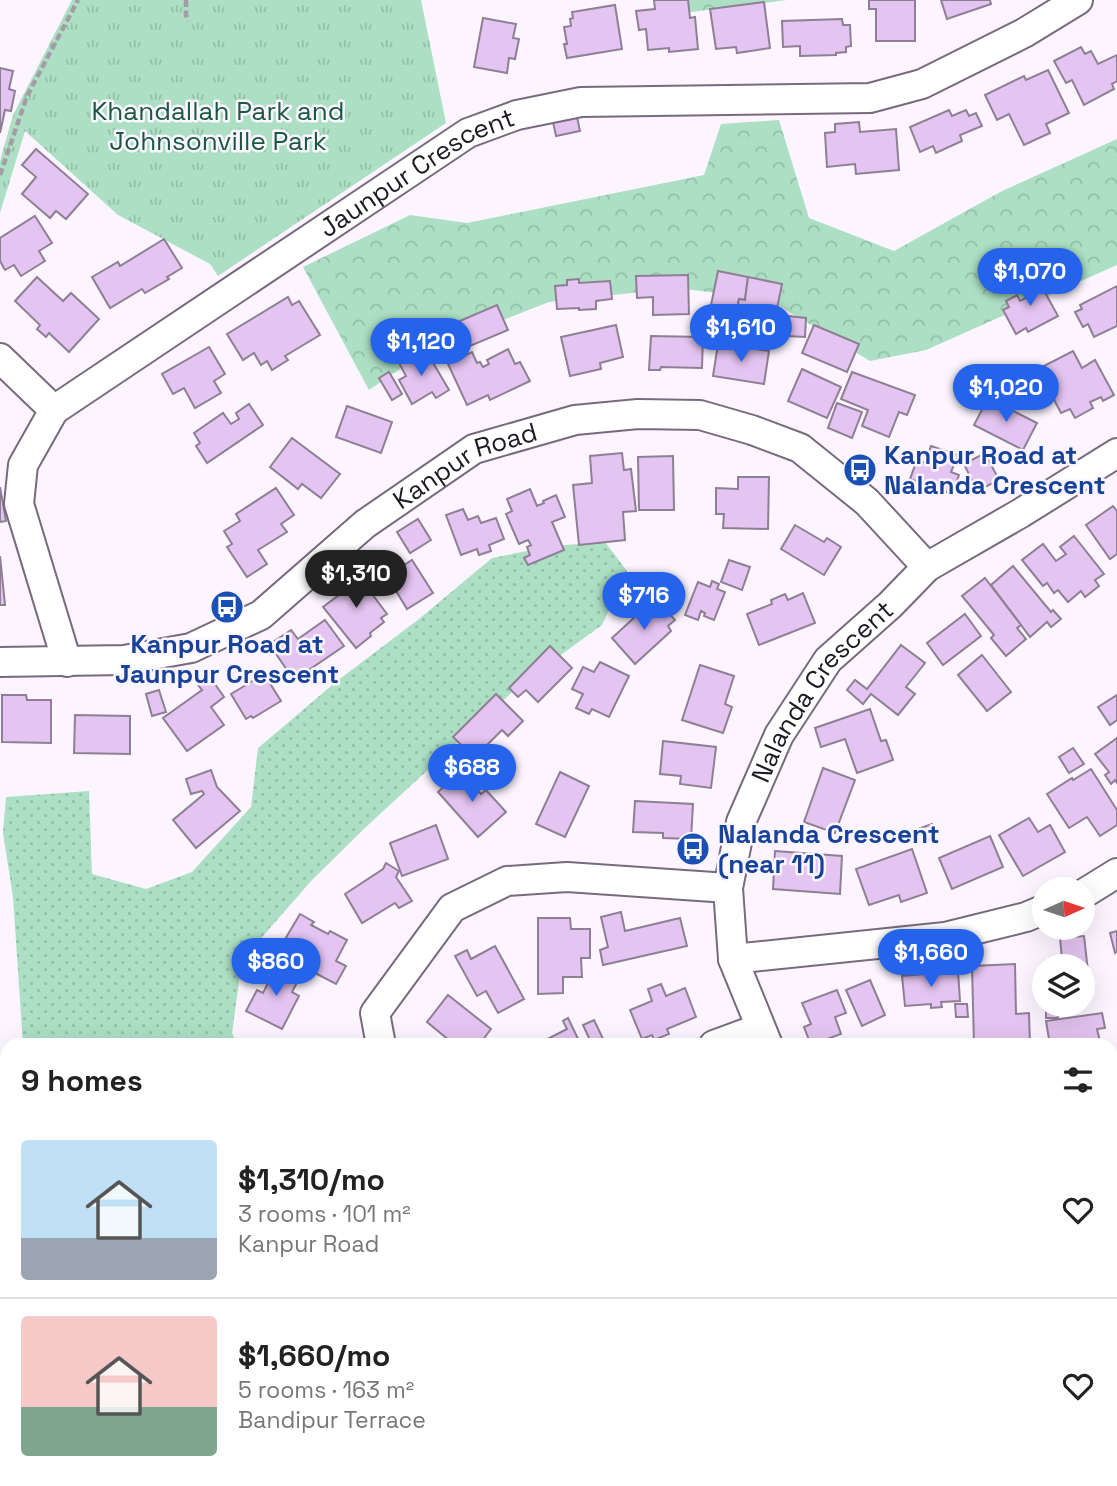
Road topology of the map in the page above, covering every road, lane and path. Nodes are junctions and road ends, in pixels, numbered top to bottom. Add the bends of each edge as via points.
1 (78, 0) edge
2 (186, 0) edge
3 (1078, 0) edge
4 (188, 21) dead end
5 (0, 175) edge
6 (0, 358) edge
7 (54, 410) junction
8 (1117, 453) edge
9 (927, 567) junction
10 (0, 662) edge
11 (67, 662) junction
12 (1117, 873) edge
13 (1096, 886) edge
14 (728, 888) junction
15 (1032, 914) edge
16 (733, 959) junction
17 (764, 1036) edge
18 (380, 1038) edge

1 - 5 path via 27,96
2 - 4 path
3 - 7 street, Jaunpur Crescent via 922,85 870,98 581,102 517,115 468,133
6 - 7 street
7 - 11 street, Jaunpur Crescent via 23,465 19,504
8 - 9 street, Nalanda Crescent
9 - 11 street, Kanpur Road via 867,502 800,448 700,415 575,420 474,449 365,524 261,615 191,648 124,660
9 - 14 street, Nalanda Crescent via 828,660 779,735 741,822
10 - 11 street, Kanpur Road
12 - 13 street
14 - 16 street, Nalanda Crescent
14 - 18 street via 567,877 507,881 452,908 376,1013
15 - 16 street via 945,937
16 - 17 street, Nalanda Crescent

